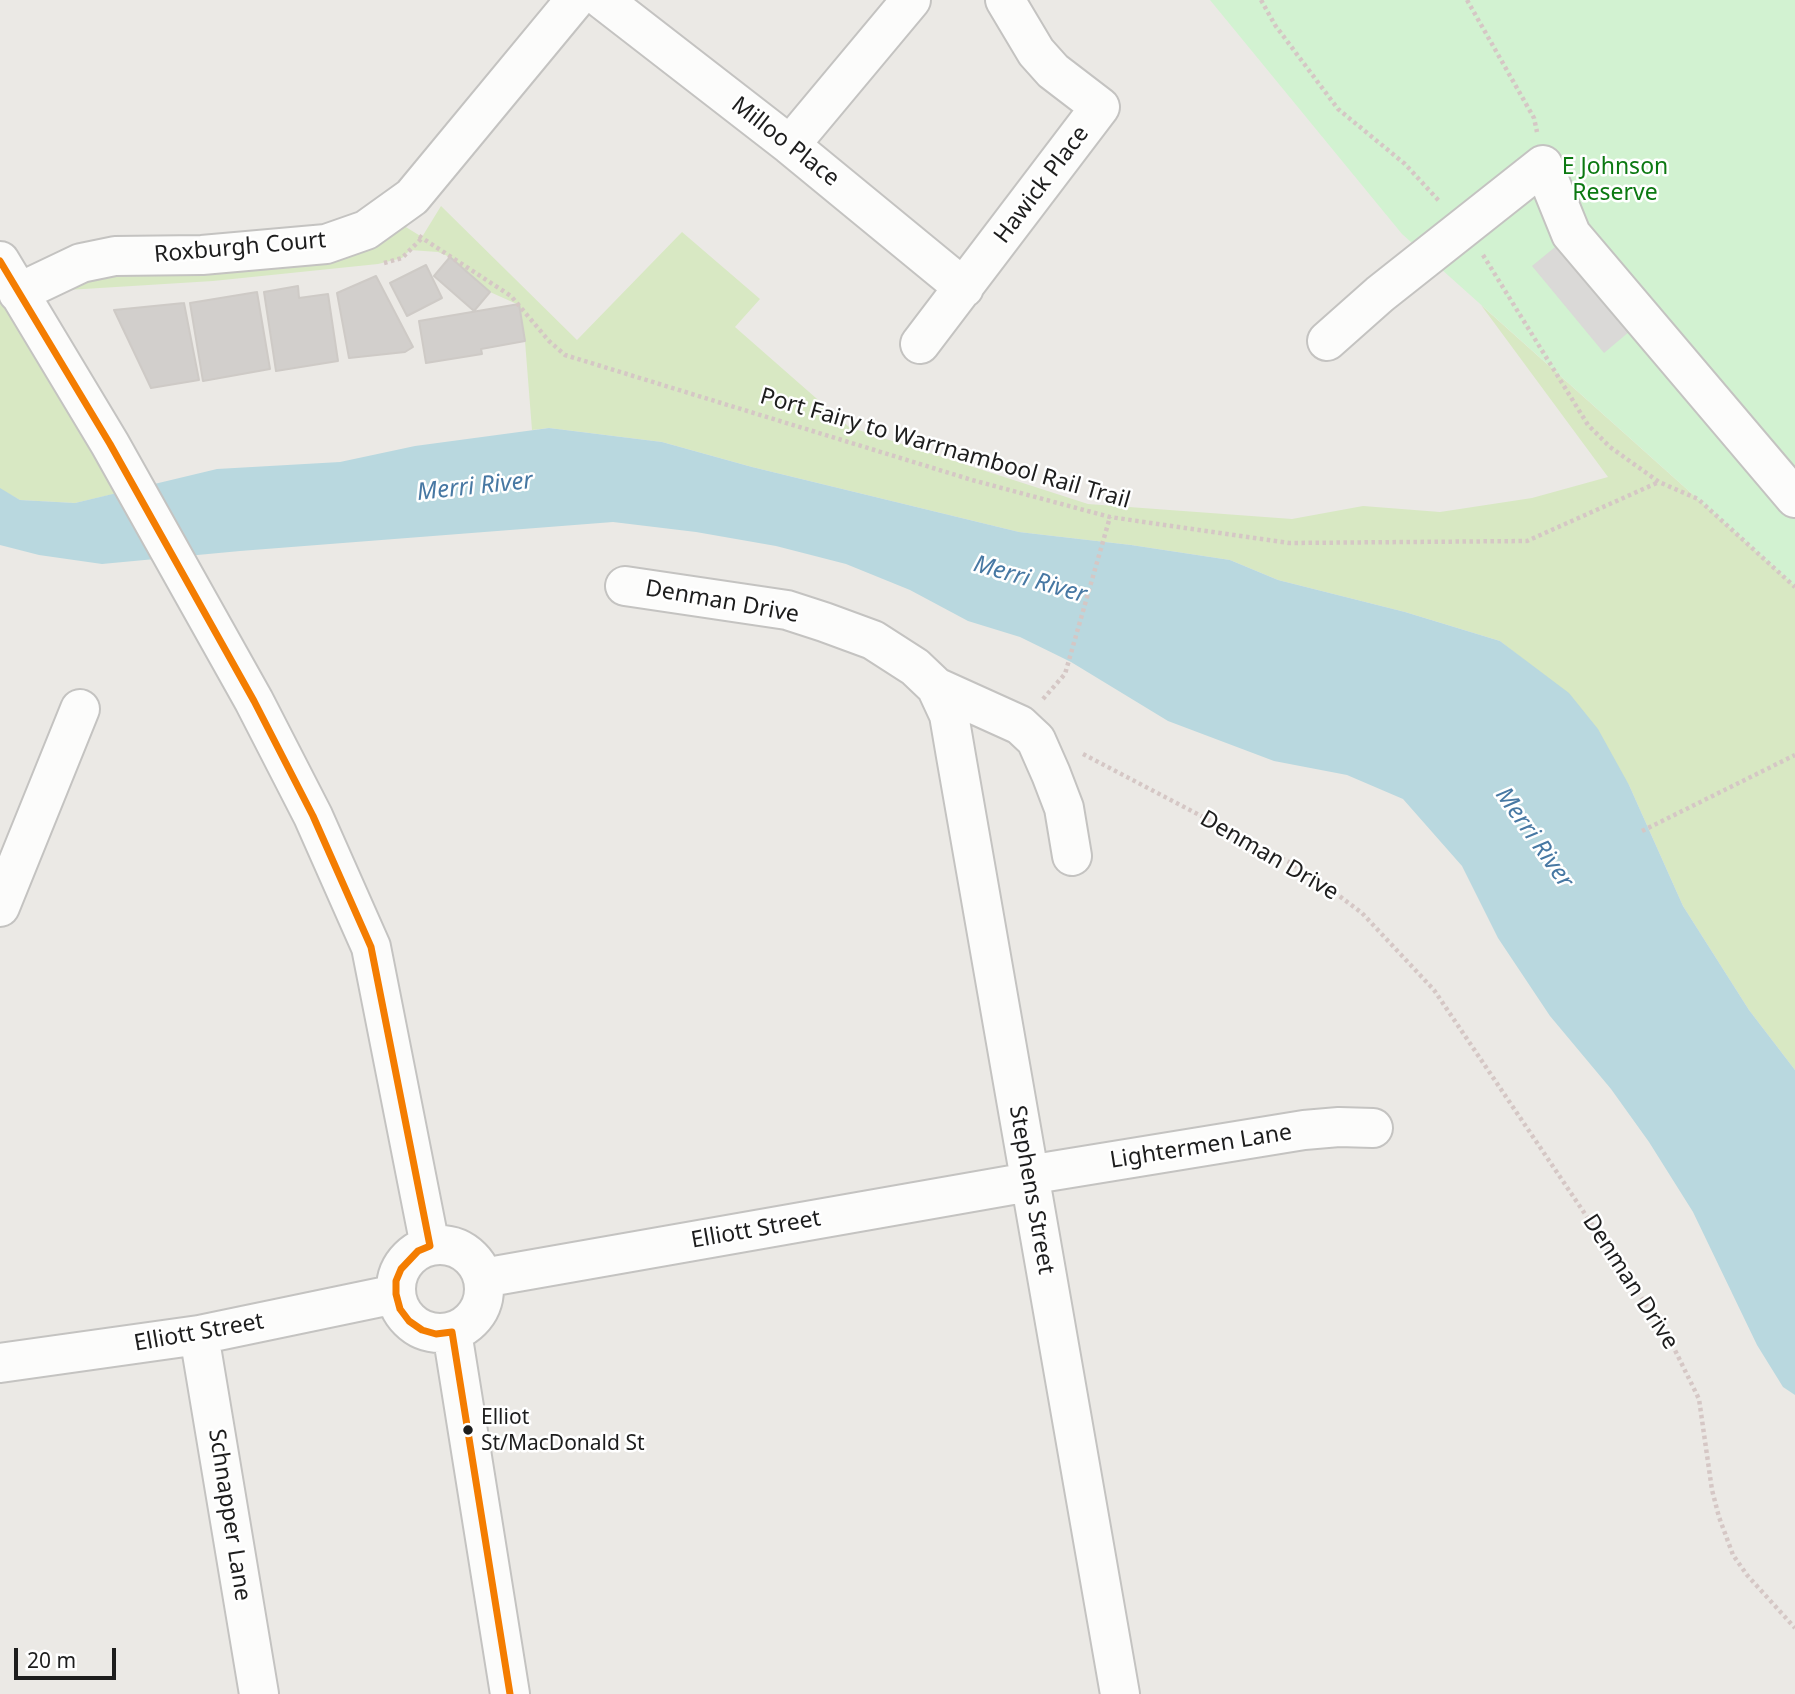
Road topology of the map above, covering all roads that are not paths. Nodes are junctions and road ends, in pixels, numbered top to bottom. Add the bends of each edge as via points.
1 (575, 0) edge
2 (603, 0) edge
3 (911, 0) edge
4 (1005, 0) edge
5 (790, 145) junction
6 (9, 277) edge
7 (964, 288) junction
8 (1327, 341) dead end
9 (920, 344) dead end
10 (1795, 498) edge
11 (625, 586) dead end
12 (936, 687) junction
13 (80, 709) dead end
14 (1072, 856) dead end
15 (0, 907) edge
16 (1373, 1128) dead end
17 (1029, 1178) junction
18 (430, 1246) junction
19 (483, 1278) junction
20 (396, 1294) junction
21 (452, 1332) junction
22 (199, 1335) junction
23 (0, 1363) edge
24 (259, 1694) edge
25 (510, 1694) edge
26 (1120, 1694) edge

1 - 6 street, Roxburgh Court via 412,197 366,230 326,244 202,255 115,256
2 - 5 street, Milloo Place
3 - 5 street
4 - 7 street, Hawick Place via 1036,52 1100,107
5 - 7 street, Milloo Place
6 - 18 street via 199,599 313,816 371,947
7 - 9 street, Hawick Place
8 - 10 street via 1544,164 1571,234
11 - 12 street, Denman Drive via 788,610 873,639
12 - 14 street, Denman Drive via 1020,725 1036,740 1064,808
12 - 17 street, Stephens Street via 957,756
13 - 15 street
16 - 17 street, Lightermen Lane via 1304,1130
17 - 19 street, Elliott Street
17 - 26 street, Stephens Street
18 - 19 street via 444,1245 469,1255
18 - 20 street via 418,1251 401,1269
19 - 21 street via 482,1306 464,1327
20 - 21 street via 405,1315 422,1330
20 - 22 street, Elliott Street
21 - 25 street
22 - 23 street, Elliott Street
22 - 24 street, Schnapper Lane

